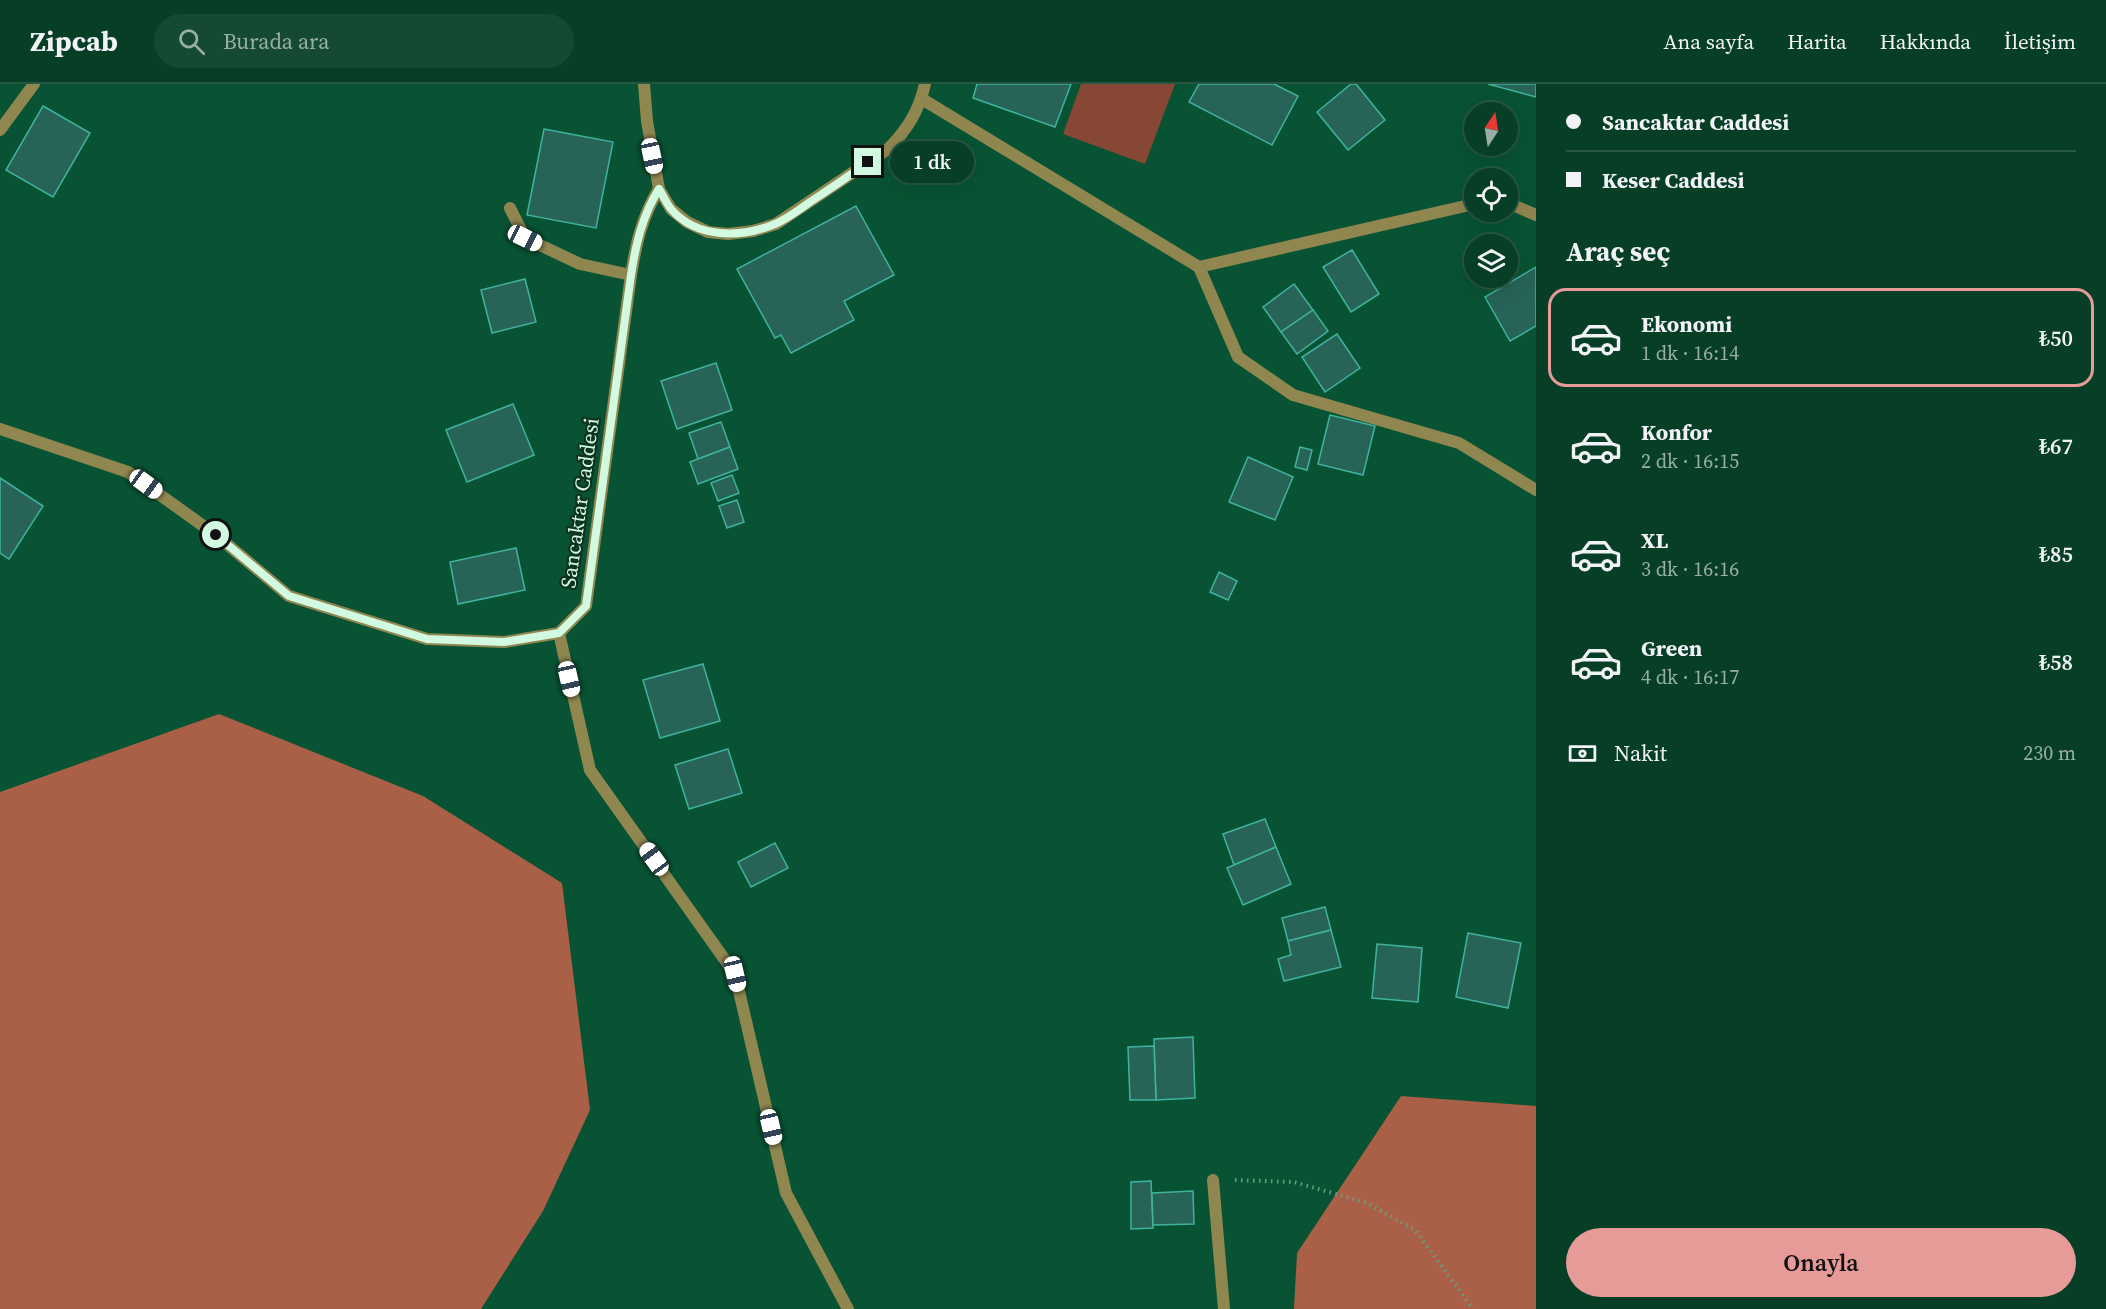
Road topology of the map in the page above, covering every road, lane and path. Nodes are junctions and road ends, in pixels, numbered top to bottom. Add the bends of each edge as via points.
1 (34, 84) edge
2 (644, 84) edge
3 (925, 84) edge
4 (922, 99) junction
5 (0, 130) edge
6 (659, 189) junction
7 (1464, 206) edge
8 (1518, 207) edge
9 (510, 208) dead end
10 (1536, 214) edge
11 (1199, 267) junction
12 (631, 275) junction
13 (0, 429) edge
14 (1536, 490) edge
15 (559, 633) junction
16 (1213, 1180) joint
17 (848, 1309) edge
18 (1224, 1309) edge
19 (1473, 1309) edge

1 - 5 street
2 - 6 street
3 - 4 street
4 - 6 street via 903,134 888,149 776,224 728,234 708,232 671,209
4 - 11 street
6 - 12 street, Sancaktar Caddesi via 643,220
7 - 11 street
8 - 10 street
9 - 12 street via 525,238 580,264
11 - 14 street via 1238,357 1293,395 1459,443
12 - 15 street, Sancaktar Caddesi via 586,606
13 - 15 street via 128,471 216,535 289,596 427,639 504,642
15 - 17 street via 590,770 735,974 786,1192
16 - 18 street
16 - 19 path via 1294,1182 1367,1203 1415,1230

